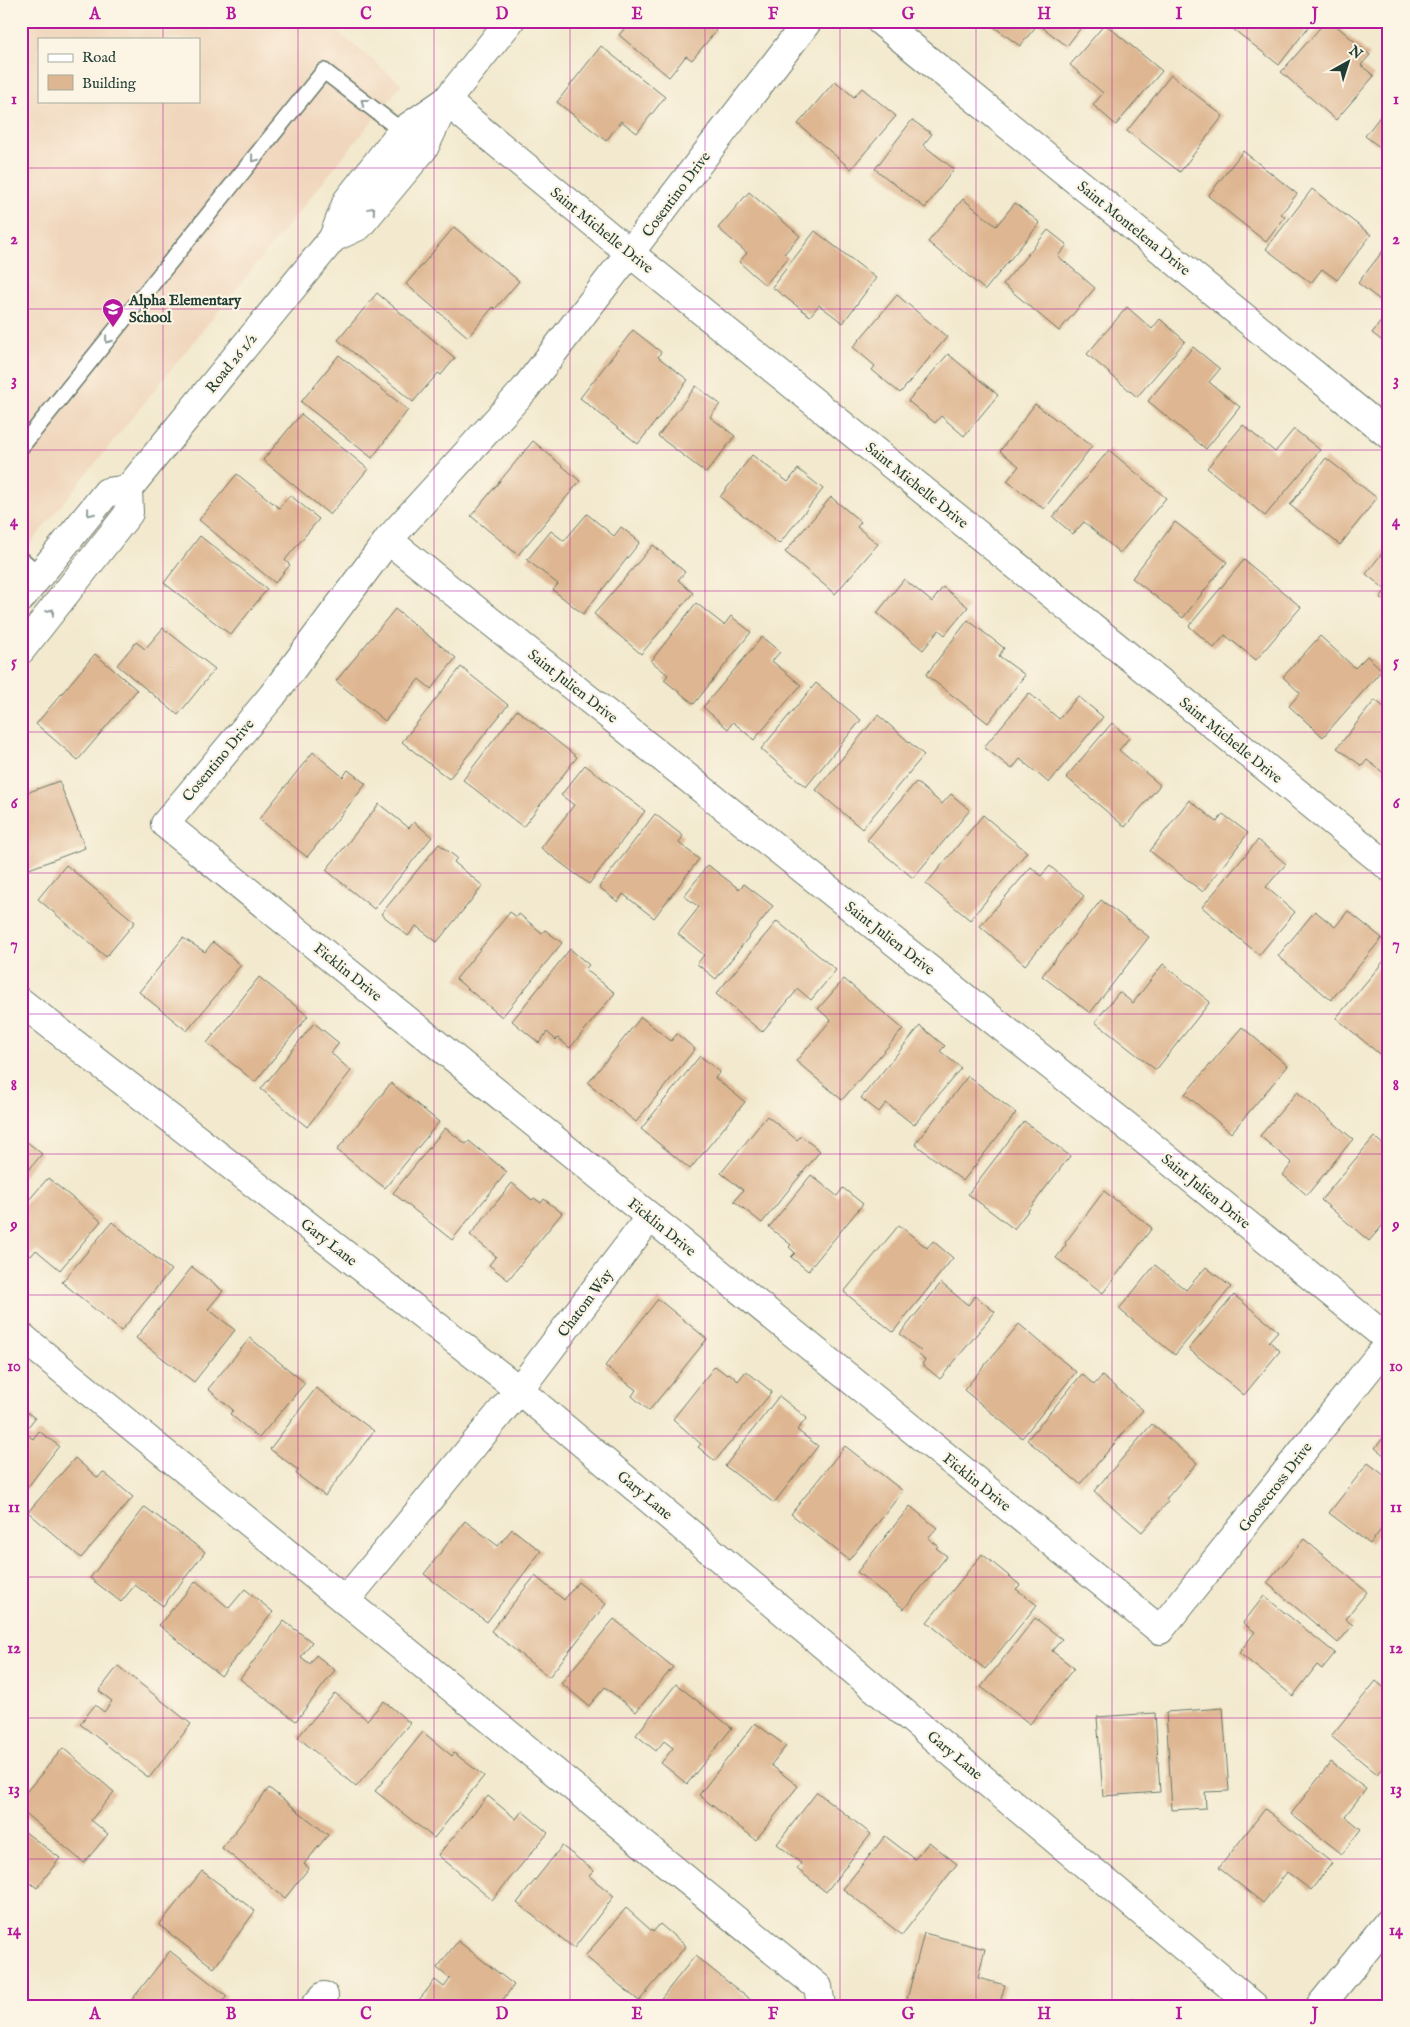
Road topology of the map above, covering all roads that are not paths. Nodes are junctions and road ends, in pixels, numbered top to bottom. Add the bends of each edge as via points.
1 (510, 21) edge
2 (808, 21) edge
3 (880, 21) edge
4 (446, 101) junction
5 (402, 131) junction
6 (333, 238) junction
7 (630, 253) junction
8 (1389, 435) edge
9 (21, 447) edge
10 (128, 489) junction
11 (388, 540) junction
12 (31, 567) edge
13 (21, 598) edge
14 (21, 650) edge
15 (164, 824) joint
16 (1389, 867) edge
17 (21, 1002) edge
18 (650, 1217) junction
19 (21, 1336) edge
20 (1389, 1342) edge
21 (519, 1390) junction
22 (345, 1601) junction
23 (1160, 1630) joint
24 (1389, 1921) edge
25 (820, 2006) edge
26 (1254, 2006) edge
27 (1320, 2006) edge

1 - 4 street, Road 26 1/2
2 - 7 street, Cosentino Drive
3 - 8 street, Saint Montelena Drive
4 - 5 street, Road 26 1/2
6 -> 4 street, Road 26 1/2 via 359,226 424,148
4 - 7 street, Saint Michelle Drive
5 - 6 street, Road 26 1/2 via 347,201
5 -> 9 lane via 324,71
6 - 10 street, Road 26 1/2
7 - 11 street, Cosentino Drive via 525,389
7 - 16 street, Saint Michelle Drive
10 -> 12 street via 107,492
14 -> 10 street via 129,513
11 - 15 street, Cosentino Drive via 272,696
11 - 20 street, Saint Julien Drive via 1133,1131
12 - 13 street
15 - 18 street, Ficklin Drive
17 - 21 street, Gary Lane
18 - 21 street, Chatom Way
18 - 23 street, Ficklin Drive
19 - 22 street
20 - 23 street, Goosecross Drive
21 - 22 street, Chatom Way
21 - 26 street, Gary Lane
22 - 25 street via 818,1987
24 - 27 street

